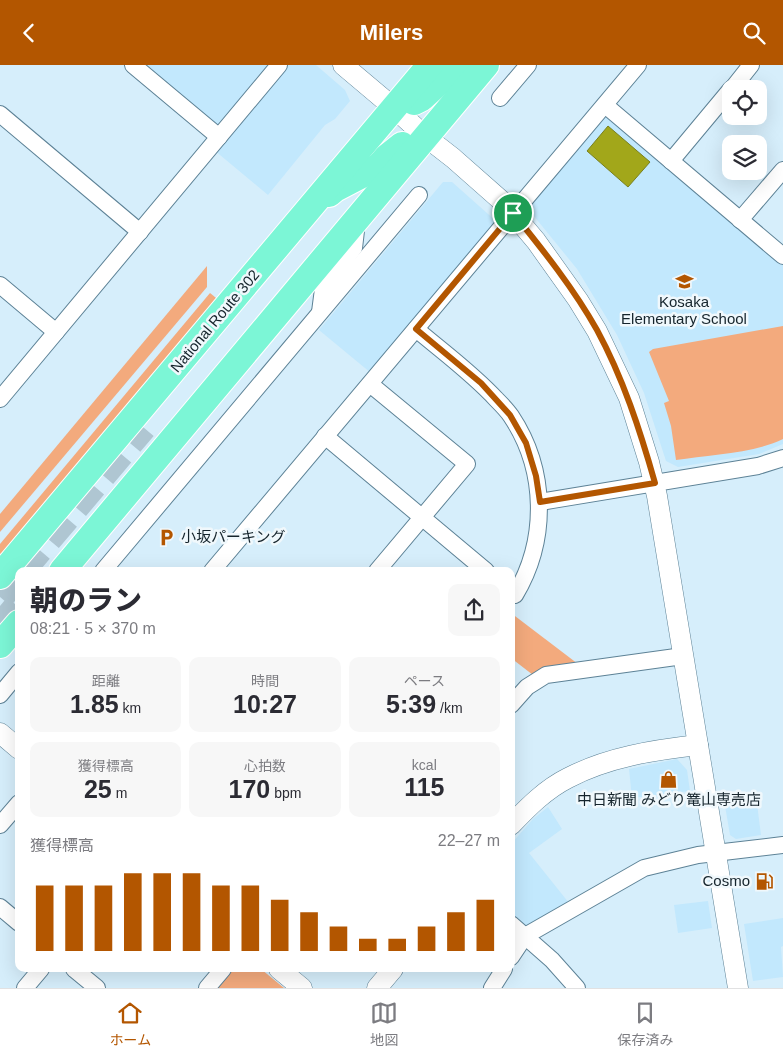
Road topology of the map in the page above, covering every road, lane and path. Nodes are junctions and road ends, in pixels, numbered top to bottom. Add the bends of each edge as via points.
1 (132, 65) edge
2 (279, 65) edge
3 (343, 65) edge
4 (430, 65) edge
5 (472, 65) edge
6 (486, 65) edge
7 (528, 65) edge
8 (638, 65) edge
9 (752, 65) edge
10 (739, 80) edge
11 (500, 98) dead end
12 (722, 100) edge
13 (605, 105) junction
14 (394, 107) junction
15 (0, 113) edge
16 (219, 137) junction
17 (426, 137) junction
18 (671, 161) junction
19 (783, 170) edge
20 (419, 195) dead end
21 (309, 210) junction
22 (513, 213) junction
23 (358, 218) junction
24 (740, 220) junction
25 (140, 232) junction
26 (783, 257) edge
27 (0, 285) edge
28 (320, 312) junction
29 (416, 329) junction
30 (56, 332) junction
31 (370, 384) junction
32 (0, 399) edge
33 (325, 436) junction
34 (783, 458) edge
35 (655, 483) junction
36 (540, 502) junction
37 (422, 518) junction
38 (4, 566) edge
39 (65, 567) edge
40 (106, 567) edge
41 (215, 567) edge
42 (380, 567) edge
43 (481, 567) edge
44 (515, 593) edge
45 (15, 628) edge
46 (0, 645) edge
47 (683, 656) junction
48 (15, 677) edge
49 (0, 695) edge
50 (515, 700) edge
51 (0, 733) edge
52 (698, 745) junction
53 (15, 746) edge
54 (15, 808) edge
55 (515, 821) edge
56 (0, 825) edge
57 (783, 845) edge
58 (715, 853) junction
59 (0, 907) edge
60 (15, 920) edge
61 (515, 927) edge
62 (525, 936) junction
63 (515, 951) edge
64 (38, 972) edge
65 (78, 972) edge
66 (220, 972) edge
67 (283, 972) edge
68 (390, 972) edge
69 (502, 972) edge
70 (25, 988) edge
71 (97, 988) edge
72 (207, 988) edge
73 (302, 988) edge
74 (377, 988) edge
75 (492, 988) edge
76 (577, 988) edge
77 (738, 988) edge

1 - 16 street
2 - 16 street
3 - 14 street
4 - 14 highway, National Route 302
5 - 14 highway via 444,78 422,98
6 - 17 highway
7 - 11 street
8 - 13 street
9 - 10 street
12 - 18 street
13 - 18 street
13 - 22 street
14 - 17 street
14 - 21 highway, National Route 302
15 - 25 street
16 - 25 street
17 - 21 highway via 407,141 379,167 335,189
17 - 22 street
17 - 23 highway
18 - 24 street
19 - 24 street
20 - 28 street
21 - 38 highway, National Route 302
22 - 29 street
22 - 35 street via 597,331 629,399
23 - 28 street via 354,248 323,289
23 - 39 highway
24 - 26 street
25 - 30 street
27 - 30 street
28 - 40 street
29 - 31 street
29 - 36 street via 481,383 510,415 526,443
30 - 32 street
31 - 33 street
31 - 37 street via 467,464
33 - 37 street
33 - 41 street
34 - 35 street via 758,466
35 - 36 street
35 - 47 street
36 - 44 street via 537,539 530,565
37 - 42 street
37 - 43 street
45 - 46 highway
47 - 50 street via 546,675 527,687
47 - 52 street
48 - 49 street
51 - 53 street
52 - 55 street via 618,759 593,767 566,779 529,806
52 - 58 street
54 - 56 street
57 - 58 street
58 - 62 street via 644,868
58 - 77 street
59 - 60 street
61 - 62 street
62 - 63 street
62 - 76 street
64 - 70 street
65 - 71 street
66 - 72 street
67 - 73 street
68 - 74 street
69 - 75 street

